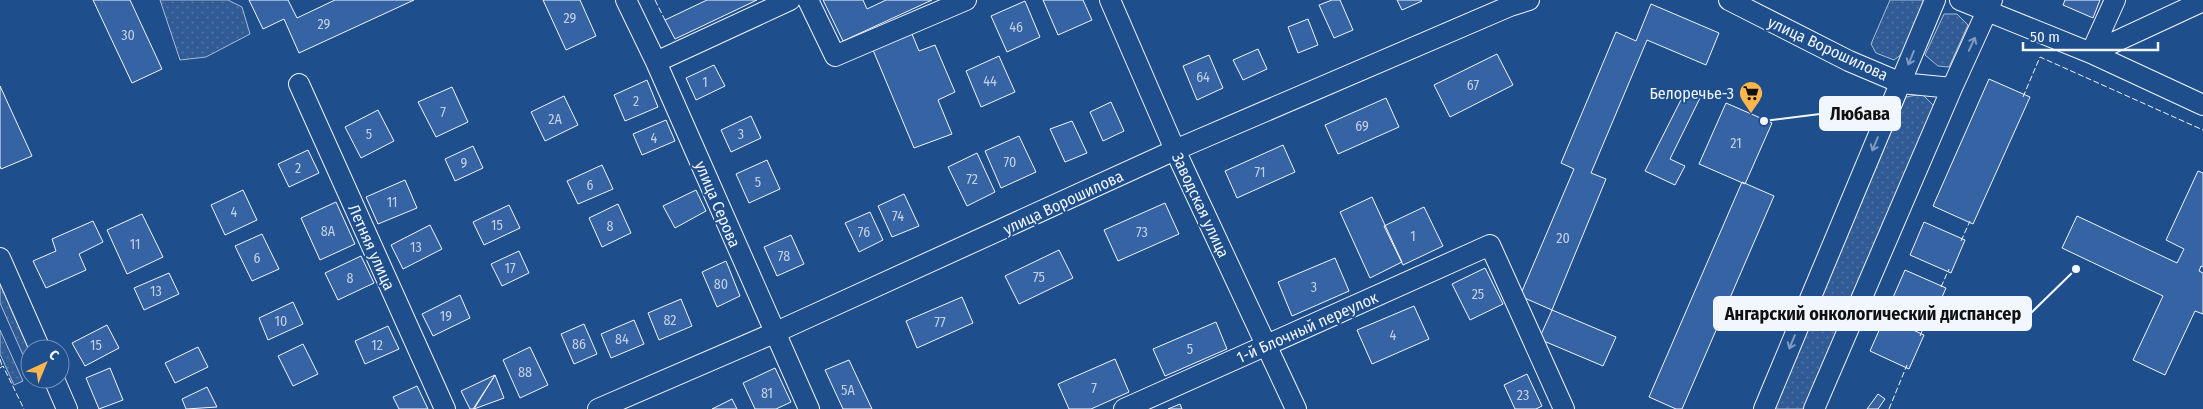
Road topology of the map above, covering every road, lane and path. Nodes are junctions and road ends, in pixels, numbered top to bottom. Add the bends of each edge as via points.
1 (626, 0) edge
2 (790, 0) edge
3 (808, 0) edge
4 (966, 0) edge
5 (1110, 0) edge
6 (1529, 0) edge
7 (1729, 0) edge
8 (1935, 0) edge
9 (1960, 0) edge
10 (2115, 0) edge
11 (2203, 1) edge
12 (1990, 6) edge
13 (2091, 54) junction
14 (656, 62) junction
15 (1901, 83) junction
16 (299, 84) dead end
17 (1952, 88) junction
18 (2203, 105) edge
19 (1176, 150) junction
20 (0, 258) edge
21 (774, 333) junction
22 (36, 339) edge
23 (1267, 345) junction
24 (58, 389) edge
25 (67, 409) edge
26 (445, 409) edge
27 (598, 409) edge
28 (808, 409) edge
29 (1124, 409) edge
30 (1296, 409) edge
31 (1564, 409) edge
32 (1764, 409) edge
33 (1814, 409) edge

1 - 14 street, улица Серова
2 - 14 street
3 - 4 street via 835,56
5 - 19 street, Заводская улица
6 - 19 street, улица Ворошилова
7 - 15 street, улица Ворошилова via 1849,61
8 -> 15 street, улица Ворошилова
9 - 12 street
10 - 13 street
11 - 13 street
12 - 13 street
17 -> 12 street
13 - 18 street
14 - 21 street, улица Серова
15 - 17 street
15 -> 32 street
16 - 26 street, Летняя улица
17 - 33 street
19 - 21 street, улица Ворошилова
19 - 23 street, Заводская улица
20 - 22 street
21 - 27 street, улица Ворошилова
21 - 28 street, улица Серова
23 - 29 street, 1-й Блочный переулок
23 - 30 street, Заводская улица
23 - 31 street, 1-й Блочный переулок via 1490,245
24 - 25 street

